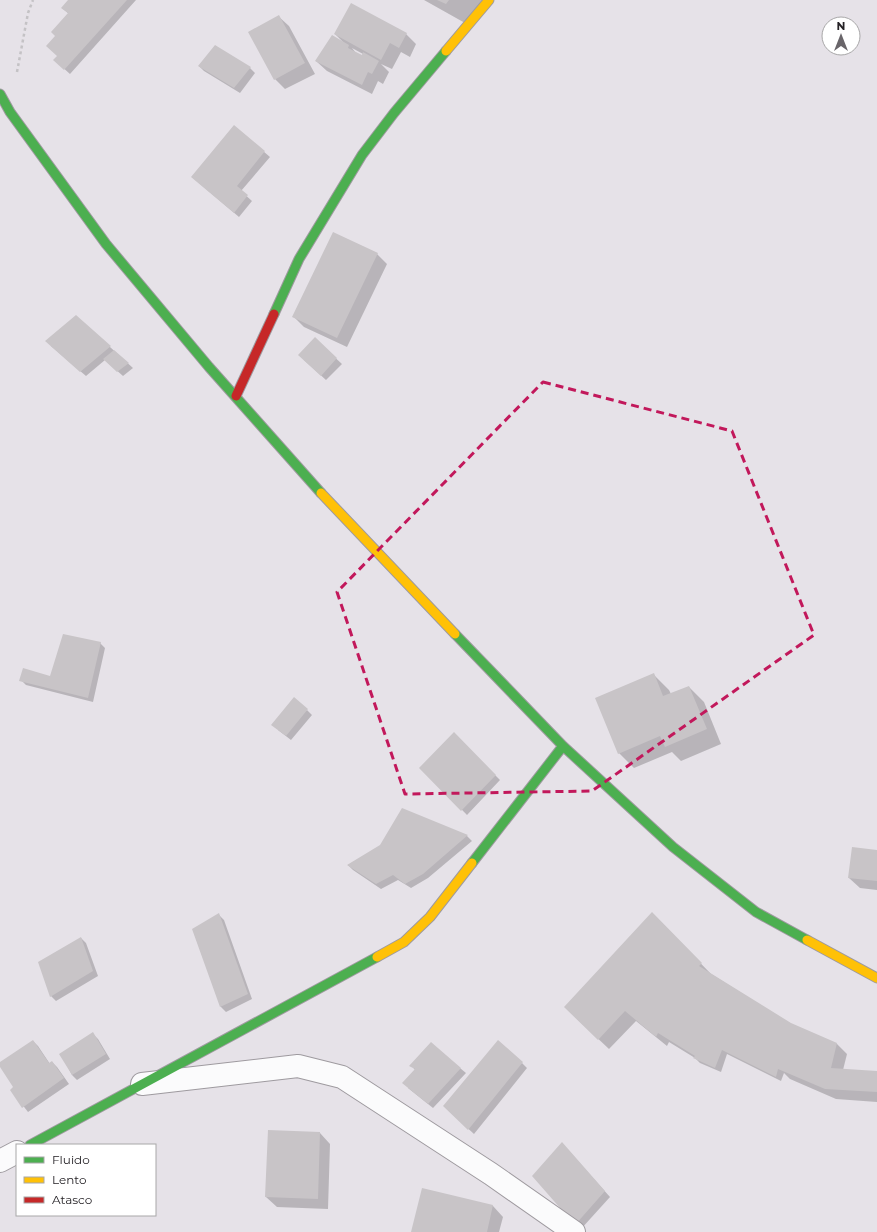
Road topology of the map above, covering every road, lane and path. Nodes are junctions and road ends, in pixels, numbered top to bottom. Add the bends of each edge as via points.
1 (33, 0) edge
2 (489, 0) edge
3 (0, 94) edge
4 (10, 112) junction
5 (236, 396) junction
6 (563, 746) junction
7 (877, 978) edge
8 (142, 1084) junction
9 (32, 1144) edge
10 (16, 1153) edge
11 (0, 1161) edge
12 (574, 1232) edge

1 - 4 path via 28,13
2 - 5 main road via 362,155 298,259
3 - 4 main road
4 - 5 main road via 106,244
5 - 6 main road via 331,504
6 - 7 main road via 673,847 756,912
6 - 8 main road via 430,917 404,942
8 - 9 main road
8 - 12 street via 298,1066 342,1077 485,1170
10 - 11 street

